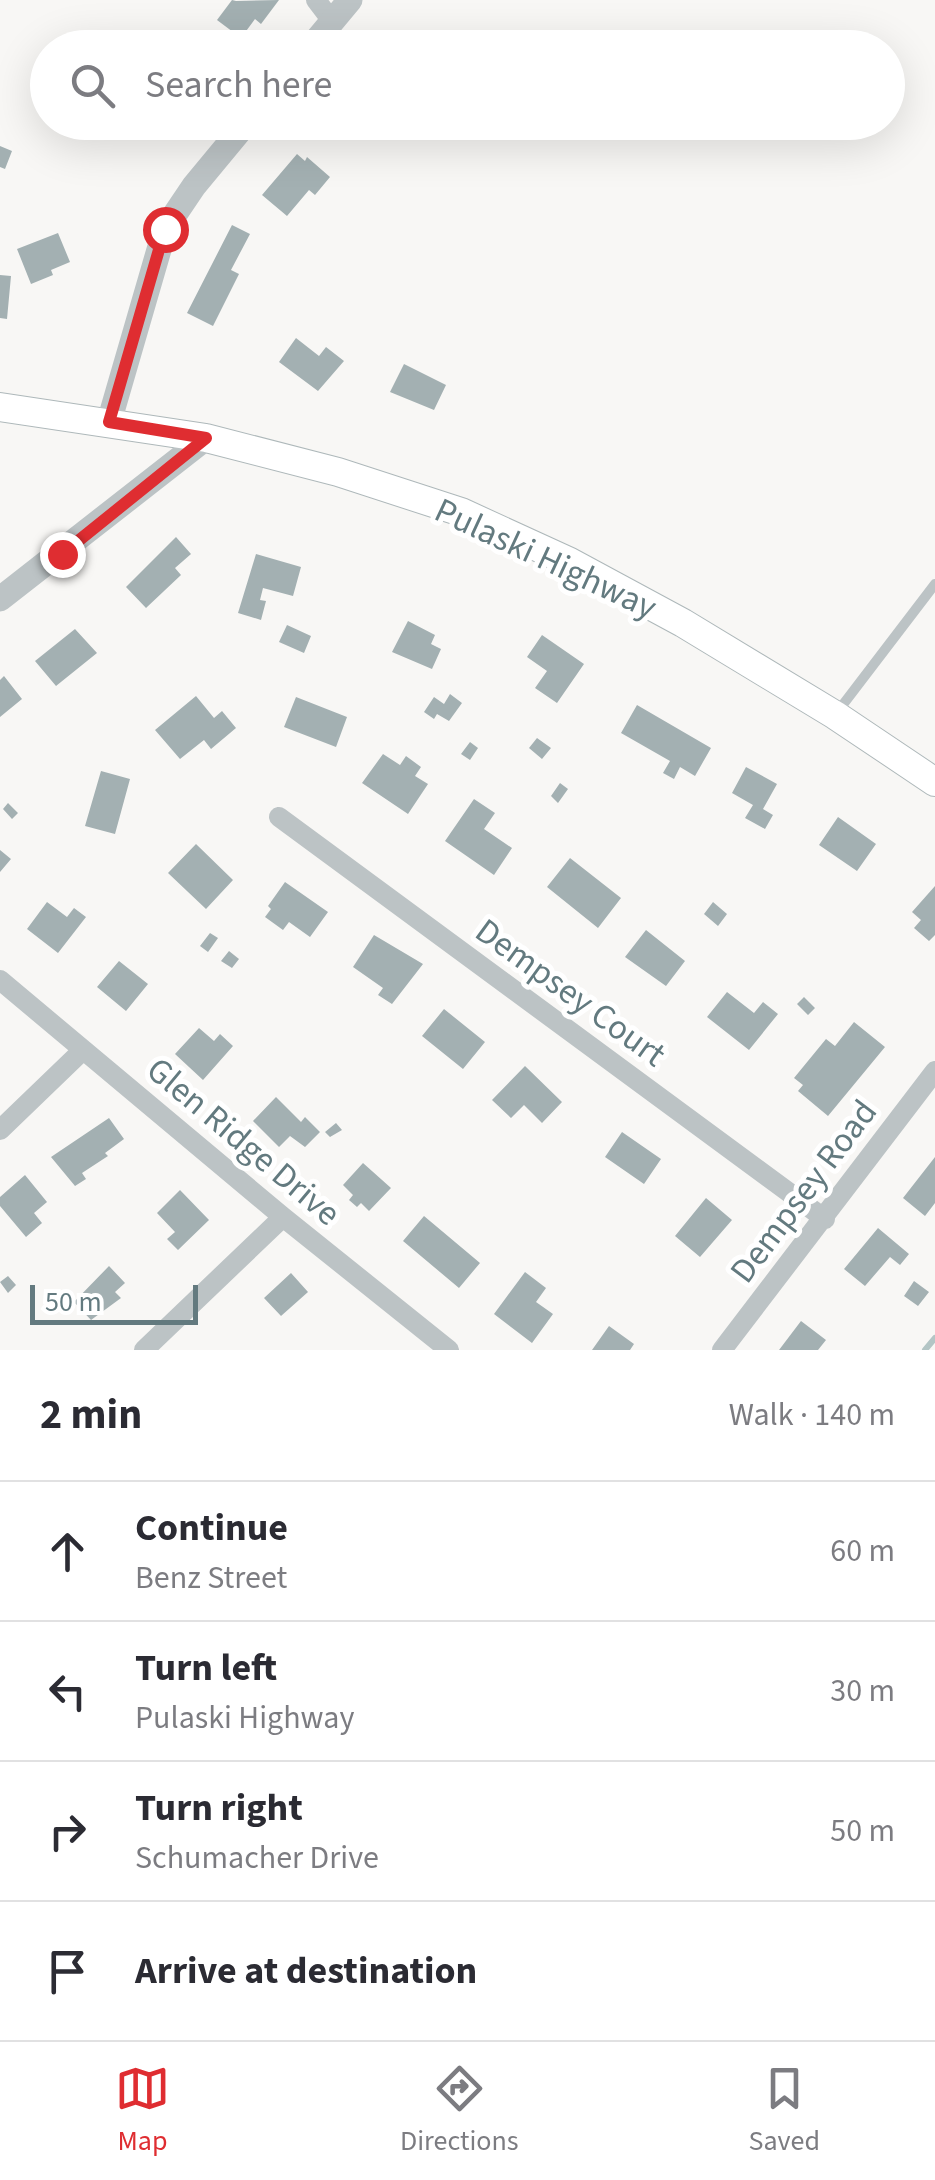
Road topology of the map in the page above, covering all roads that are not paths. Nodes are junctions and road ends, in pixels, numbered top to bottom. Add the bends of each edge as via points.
1 (316, 0) edge
2 (350, 0) edge
3 (332, 21) junction
4 (325, 30) edge
5 (232, 140) edge
6 (0, 407) edge
7 (109, 422) junction
8 (206, 438) junction
9 (935, 584) edge
10 (0, 600) edge
11 (835, 716) junction
12 (935, 782) edge
13 (279, 818) dead end
14 (0, 980) edge
15 (84, 1050) junction
16 (935, 1072) edge
17 (0, 1130) edge
18 (284, 1217) junction
19 (824, 1219) junction
20 (144, 1350) edge
21 (450, 1350) edge
22 (722, 1350) edge

1 - 3 street
2 - 3 street
3 - 4 street
5 - 7 street via 165,229
6 - 7 main road, Pulaski Highway
7 - 8 main road, Pulaski Highway
8 - 10 street
8 - 11 main road, Pulaski Highway via 462,512 684,624
9 - 11 lane
11 - 12 main road, Pulaski Highway
13 - 19 street, Dempsey Court
14 - 15 street, Glen Ridge Drive
15 - 17 street
15 - 18 street, Glen Ridge Drive
16 - 19 street, Dempsey Road
18 - 20 street
18 - 21 street, Glen Ridge Drive
19 - 22 street, Dempsey Road

